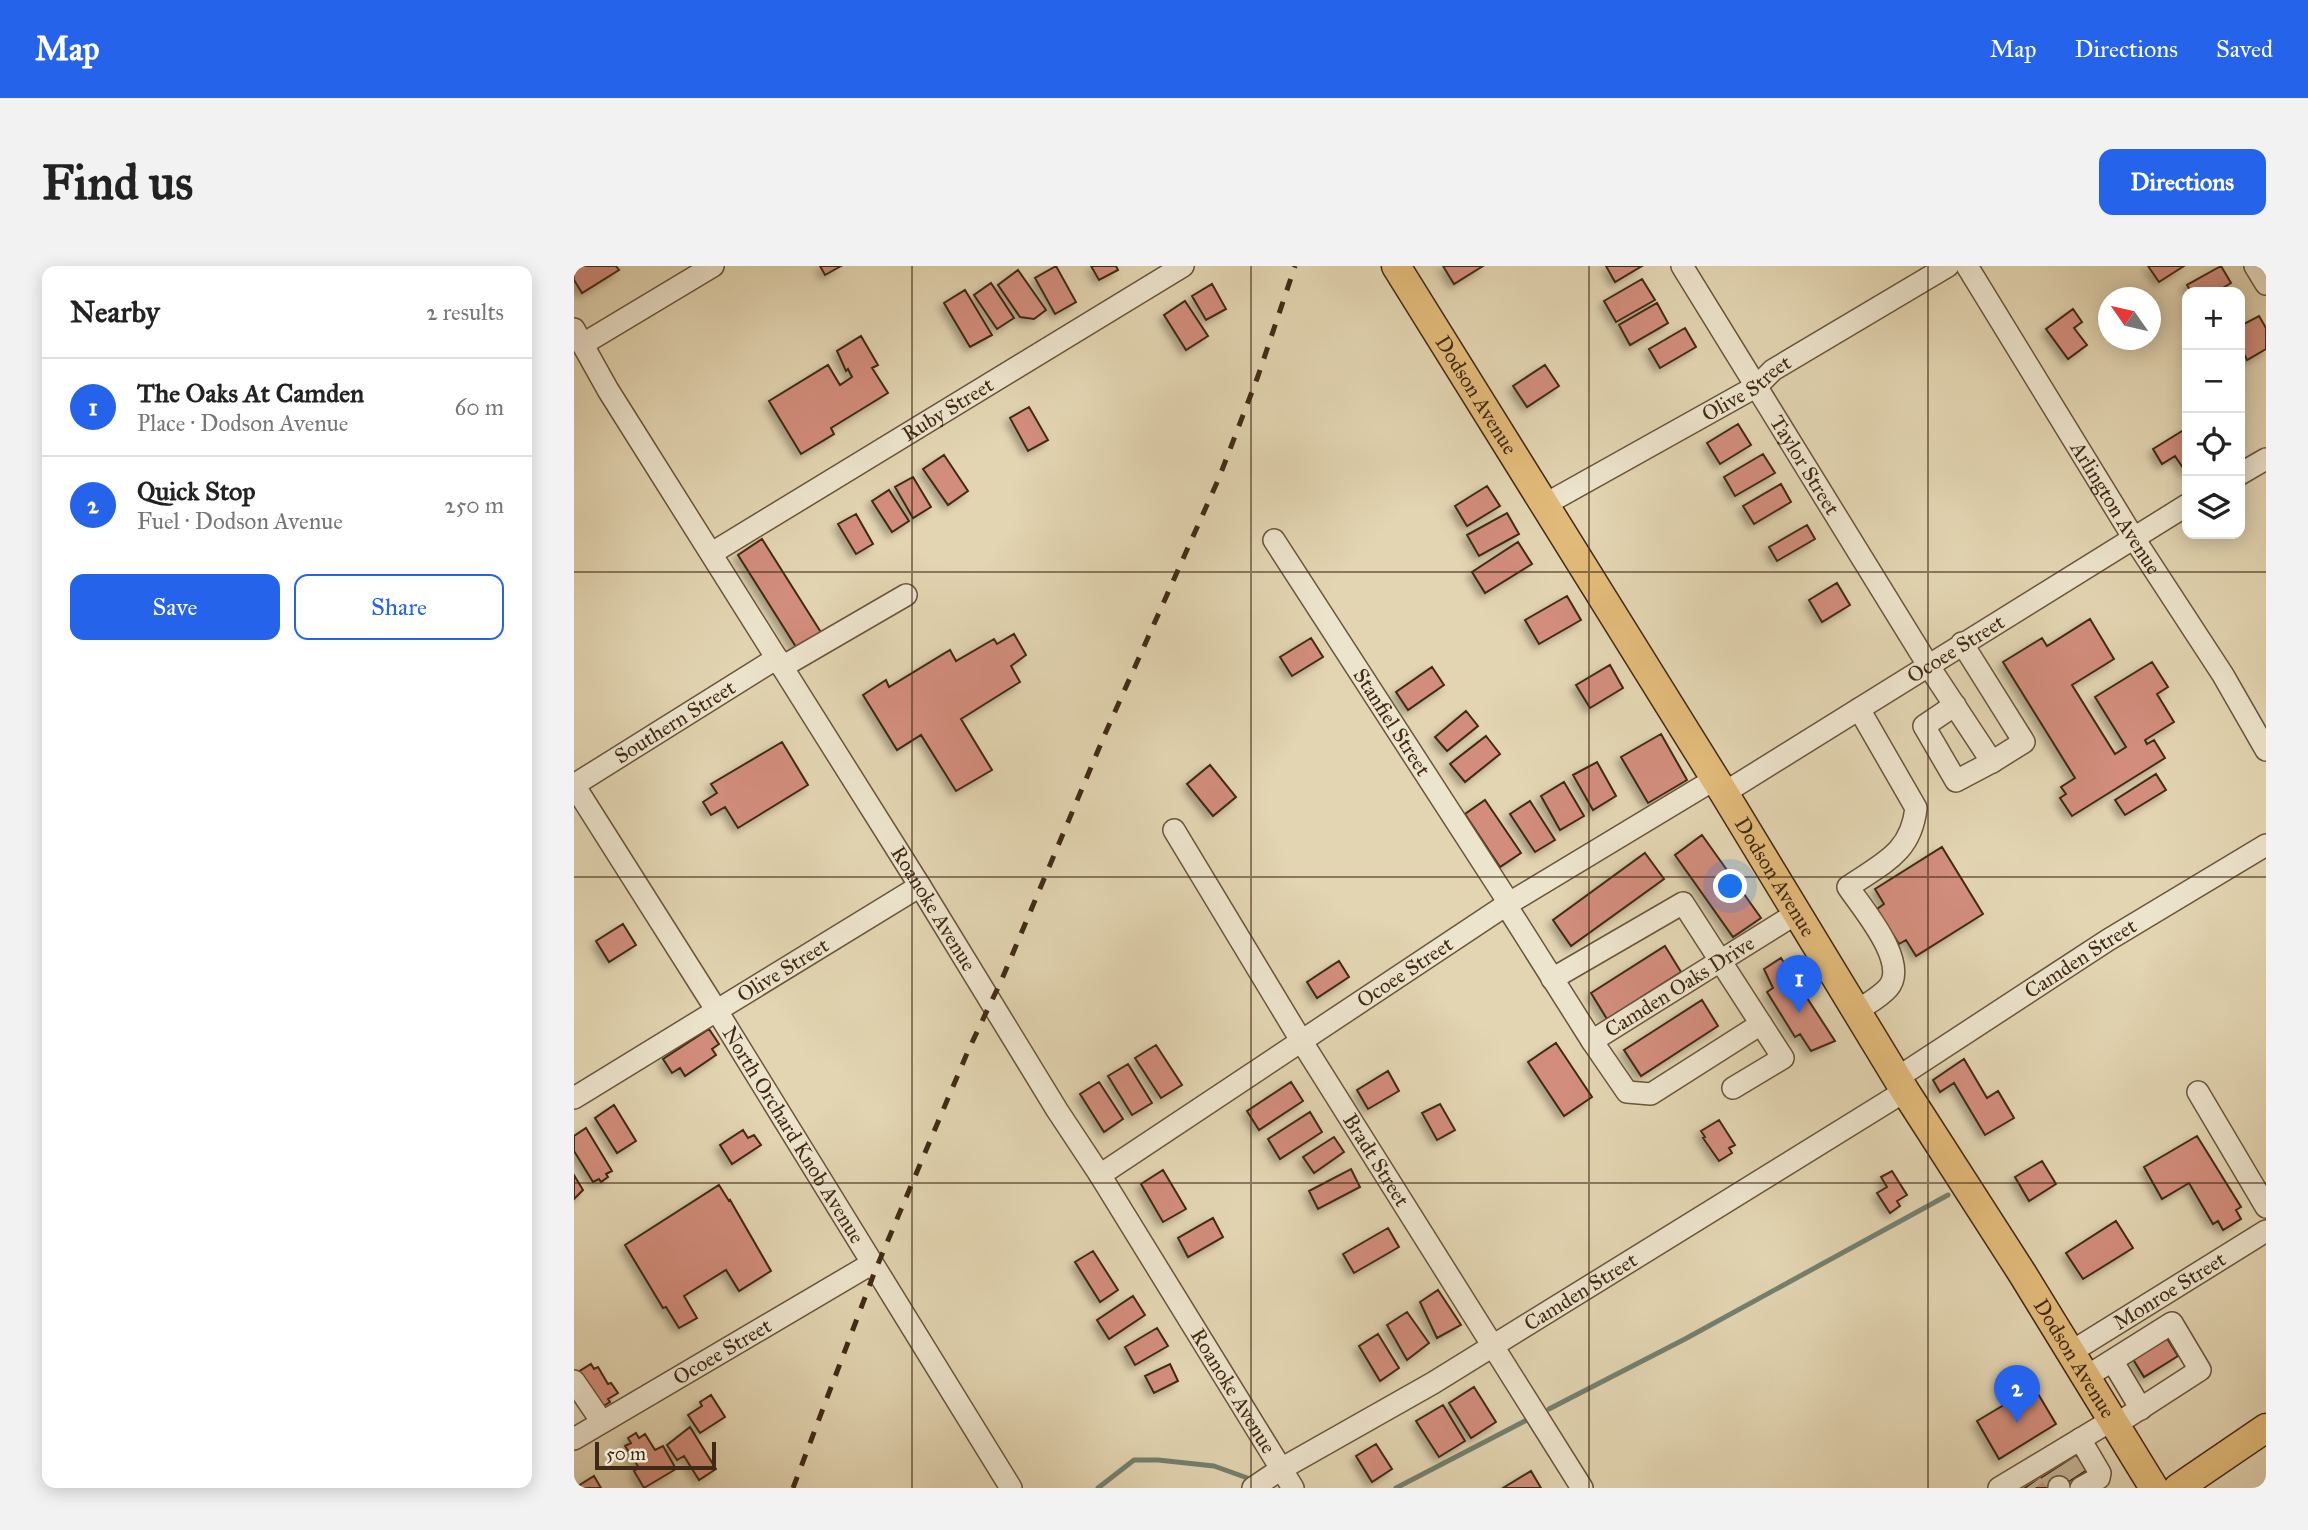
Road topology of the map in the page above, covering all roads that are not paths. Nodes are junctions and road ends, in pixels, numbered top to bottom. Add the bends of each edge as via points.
1 (713, 266) edge
2 (1183, 266) edge
3 (1396, 266) edge
4 (1682, 266) edge
5 (1948, 266) edge
6 (1967, 266) edge
7 (2255, 266) edge
8 (2266, 284) edge
9 (578, 336) edge
10 (1757, 386) junction
11 (2266, 458) edge
12 (2245, 471) edge
13 (1544, 505) junction
14 (2182, 508) edge
15 (2133, 537) junction
16 (1274, 540) dead end
17 (712, 553) junction
18 (905, 595) dead end
19 (1962, 643) junction
20 (779, 663) junction
21 (1928, 664) junction
22 (1955, 705) junction
23 (1858, 709) junction
24 (2266, 750) edge
25 (1992, 762) junction
26 (574, 785) edge
27 (1720, 786) junction
28 (1174, 830) dead end
29 (2266, 845) edge
30 (920, 886) junction
31 (1507, 904) junction
32 (1797, 913) junction
33 (1720, 961) junction
34 (1552, 979) junction
35 (717, 1011) junction
36 (1857, 1011) junction
37 (1761, 1024) junction
38 (1592, 1041) junction
39 (1302, 1042) junction
40 (1901, 1084) junction
41 (1733, 1088) dead end
42 (2198, 1092) dead end
43 (574, 1098) edge
44 (1100, 1175) junction
45 (2266, 1207) edge
46 (2266, 1231) edge
47 (871, 1264) junction
48 (2158, 1298) junction
49 (2172, 1323) junction
50 (1494, 1345) junction
51 (2071, 1352) junction
52 (2113, 1362) junction
53 (2086, 1377) junction
54 (574, 1381) edge
55 (2141, 1409) junction
56 (602, 1422) junction
57 (2113, 1423) junction
58 (2266, 1428) edge
59 (2080, 1439) junction
60 (574, 1440) edge
61 (1281, 1469) junction
62 (2058, 1475) edge
63 (2005, 1487) edge
64 (1011, 1488) edge
65 (1253, 1488) edge
66 (1293, 1488) edge
67 (1582, 1488) edge
68 (2154, 1488) edge
69 (2178, 1488) edge

1 - 9 street
2 - 17 street, Ruby Street
3 - 13 main road, Dodson Avenue
4 - 10 street, Taylor Street
5 - 10 street, Olive Street via 1773,370
6 - 15 street, Arlington Avenue
7 - 8 street
9 - 17 street, Roanoke Avenue
10 - 13 street, Olive Street
10 - 21 street, Taylor Street
11 - 12 street
13 - 27 main road, Dodson Avenue
14 - 15 street, Ocoee Street
15 - 19 street, Ocoee Street
15 - 24 street, Arlington Avenue
16 - 31 street, Stanfiel Street
17 - 20 street, Roanoke Avenue
18 - 20 street, Southern Street
19 - 21 street, Ocoee Street
19 - 25 street via 2024,742
20 - 26 street, Southern Street
20 - 30 street, Roanoke Avenue
21 - 22 street, Taylor Street
21 - 23 street, Ocoee Street
22 - 25 street, Taylor Street
22 - 25 street via 1924,726 1956,782
23 - 27 street, Ocoee Street
23 - 36 street via 1916,808 1907,841 1891,858 1848,887 1895,965 1888,988
26 - 35 street, North Orchard Knob Avenue
27 - 31 street, Ocoee Street
27 - 32 main road, Dodson Avenue
28 - 39 street, Bradt Street
29 - 40 street, Camden Street via 2108,940
30 - 35 street, Olive Street
30 - 44 street, Roanoke Avenue
31 - 34 street, Camden Oaks Drive
31 - 39 street, Ocoee Street
32 - 33 street, Camden Oaks Drive
32 - 36 main road, Dodson Avenue
33 - 34 street via 1683,903
33 - 37 street
33 - 38 street, Camden Oaks Drive
34 - 38 street, Camden Oaks Drive
35 - 43 street, Olive Street
35 - 47 street, North Orchard Knob Avenue
36 - 40 main road, Dodson Avenue
37 - 38 street via 1651,1094 1627,1092
37 - 41 street via 1783,1058
39 - 44 street, Ocoee Street
39 - 50 street, Bradt Street
40 - 50 street, Camden Street
40 - 51 main road, Dodson Avenue
42 - 45 street
44 - 61 street, Roanoke Avenue
46 - 48 street, Monroe Street
47 - 56 street, Ocoee Street
47 - 64 street, North Orchard Knob Avenue
48 - 49 street
48 - 51 street, Monroe Street
49 - 52 street
49 - 55 street via 2200,1370
50 - 61 street, Camden Street
50 - 67 street, Bradt Street
51 - 53 main road, Dodson Avenue
52 - 53 street
52 - 55 street
53 - 57 main road, Dodson Avenue
54 - 56 street
55 - 57 street
56 - 60 street, Ocoee Street
57 - 59 street
57 - 68 main road, Dodson Avenue
58 - 69 main road
59 - 62 street
59 - 62 street via 2099,1478
61 - 65 street, Camden Street
61 - 66 street, Roanoke Avenue
62 - 63 street

